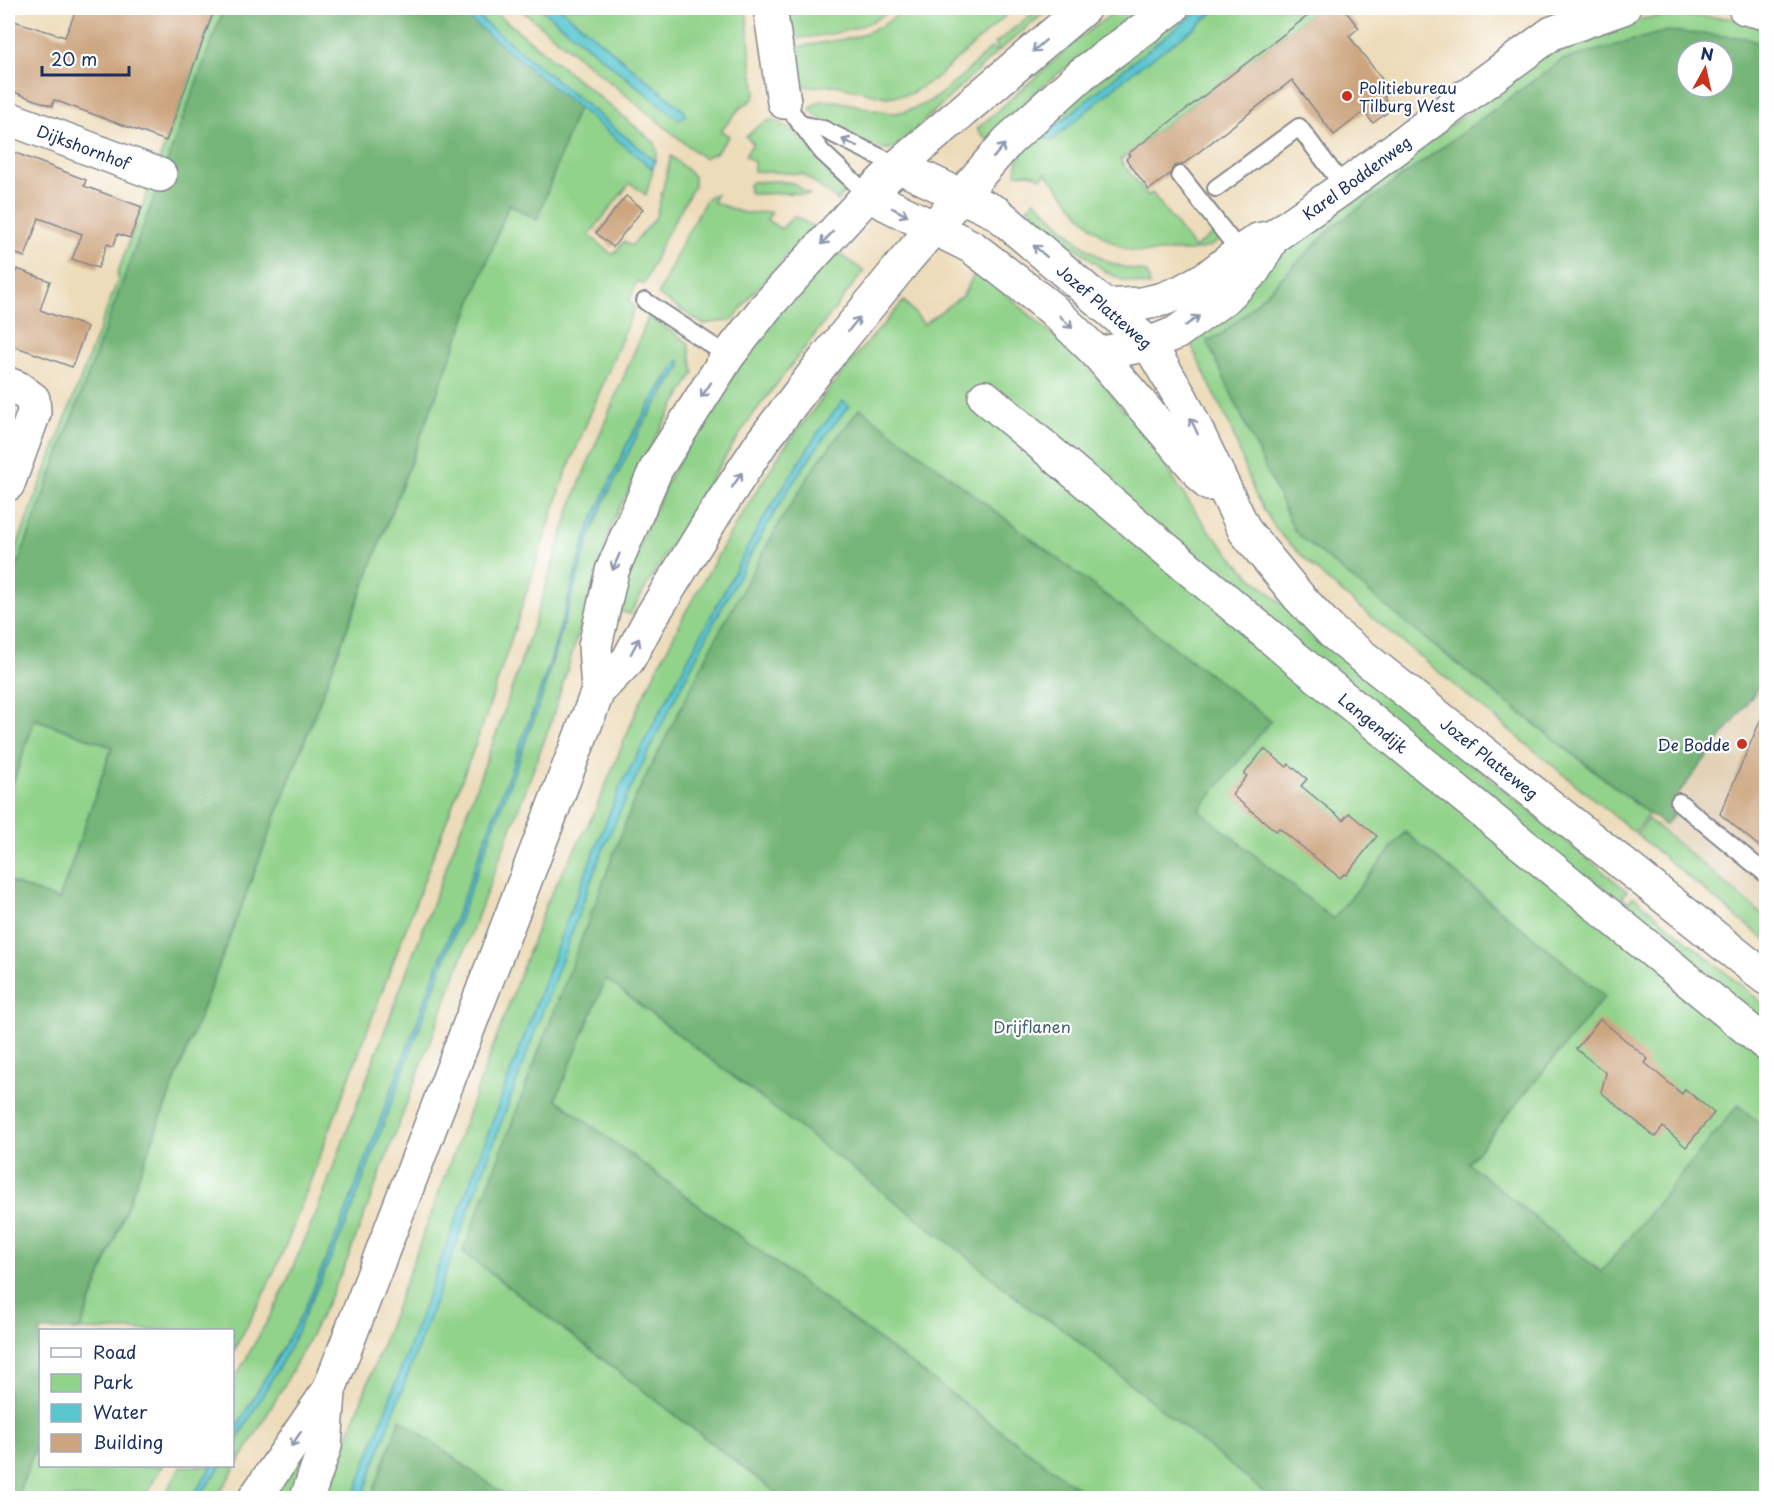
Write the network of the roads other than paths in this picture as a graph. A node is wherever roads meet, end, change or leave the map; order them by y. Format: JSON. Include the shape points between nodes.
{"nodes":[{"id":1,"x":770,"y":8,"type":"edge"},
{"id":2,"x":1083,"y":8,"type":"edge"},
{"id":3,"x":1172,"y":8,"type":"edge"},
{"id":4,"x":1623,"y":8,"type":"edge"},
{"id":5,"x":1745,"y":8,"type":"edge"},
{"id":6,"x":1767,"y":13,"type":"edge"},
{"id":7,"x":793,"y":113,"type":"junction"},
{"id":8,"x":8,"y":118,"type":"edge"},
{"id":9,"x":898,"y":166,"type":"junction"},
{"id":10,"x":160,"y":175,"type":"dead end"},
{"id":11,"x":1180,"y":175,"type":"dead end"},
{"id":12,"x":1216,"y":188,"type":"dead end"},
{"id":13,"x":1344,"y":188,"type":"junction"},
{"id":14,"x":868,"y":195,"type":"junction"},
{"id":15,"x":961,"y":196,"type":"junction"},
{"id":16,"x":933,"y":228,"type":"junction"},
{"id":17,"x":1247,"y":261,"type":"junction"},
{"id":18,"x":645,"y":301,"type":"dead end"},
{"id":19,"x":1104,"y":306,"type":"junction"},
{"id":20,"x":1149,"y":344,"type":"junction"},
{"id":21,"x":1098,"y":354,"type":"junction"},
{"id":22,"x":728,"y":356,"type":"junction"},
{"id":23,"x":8,"y":384,"type":"edge"},
{"id":24,"x":985,"y":397,"type":"dead end"},
{"id":25,"x":8,"y":484,"type":"edge"},
{"id":26,"x":1237,"y":518,"type":"junction"},
{"id":27,"x":598,"y":691,"type":"junction"},
{"id":28,"x":1679,"y":802,"type":"dead end"},
{"id":29,"x":1767,"y":873,"type":"edge"},
{"id":30,"x":1767,"y":978,"type":"edge"},
{"id":31,"x":1767,"y":1044,"type":"edge"},
{"id":32,"x":329,"y":1390,"type":"junction"},
{"id":33,"x":255,"y":1498,"type":"edge"},
{"id":34,"x":306,"y":1498,"type":"edge"}],
"edges":[{"from":1,"to":7,"type":"street"},
{"from":2,"to":9,"type":"street","one_way":true},
{"from":15,"to":3,"type":"street","one_way":true,"via":[[1016,133],[1082,74]]},
{"from":4,"to":13,"type":"street","name":"Karel Boddenweg","via":[[1552,33]]},
{"from":5,"to":6,"type":"street"},
{"from":9,"to":7,"type":"lane","one_way":true},
{"from":7,"to":14,"type":"lane","via":[[822,153]]},
{"from":8,"to":10,"type":"street","name":"Dijkshornhof"},
{"from":9,"to":14,"type":"street"},
{"from":9,"to":15,"type":"street","name":"Jozef Platteweg"},
{"from":11,"to":17,"type":"lane"},
{"from":12,"to":13,"type":"lane","via":[[1299,127]]},
{"from":13,"to":17,"type":"street","name":"Karel Boddenweg","via":[[1273,237]]},
{"from":14,"to":16,"type":"street","name":"Jozef Platteweg","one_way":true},
{"from":14,"to":22,"type":"street","one_way":true,"via":[[766,307]]},
{"from":15,"to":16,"type":"street"},
{"from":19,"to":15,"type":"street","name":"Jozef Platteweg","one_way":true,"via":[[996,213]]},
{"from":16,"to":21,"type":"street","name":"Jozef Platteweg","one_way":true,"via":[[972,247],[1052,309]]},
{"from":27,"to":16,"type":"street","one_way":true,"via":[[628,660],[762,442]]},
{"from":17,"to":19,"type":"street","name":"Karel Boddenweg","via":[[1181,292],[1141,304]]},
{"from":20,"to":17,"type":"street","name":"Karel Boddenweg","one_way":true,"via":[[1176,333],[1226,297]]},
{"from":18,"to":22,"type":"lane"},
{"from":19,"to":20,"type":"street","name":"Jozef Platteweg"},
{"from":20,"to":21,"type":"street","name":"Karel Boddenweg"},
{"from":26,"to":20,"type":"street","name":"Jozef Platteweg","one_way":true,"via":[[1182,400]]},
{"from":21,"to":26,"type":"street","name":"Jozef Platteweg"},
{"from":22,"to":27,"type":"street","one_way":true,"via":[[656,469],[612,571],[595,646]]},
{"from":23,"to":25,"type":"street","via":[[33,399],[34,413]]},
{"from":24,"to":31,"type":"street","name":"Langendijk","via":[[1306,667]]},
{"from":26,"to":30,"type":"street","name":"Jozef Platteweg","via":[[1332,632]]},
{"from":27,"to":32,"type":"street"},
{"from":28,"to":29,"type":"lane"},
{"from":32,"to":33,"type":"street","one_way":true},
{"from":32,"to":34,"type":"street","via":[[325,1446]]}]}
